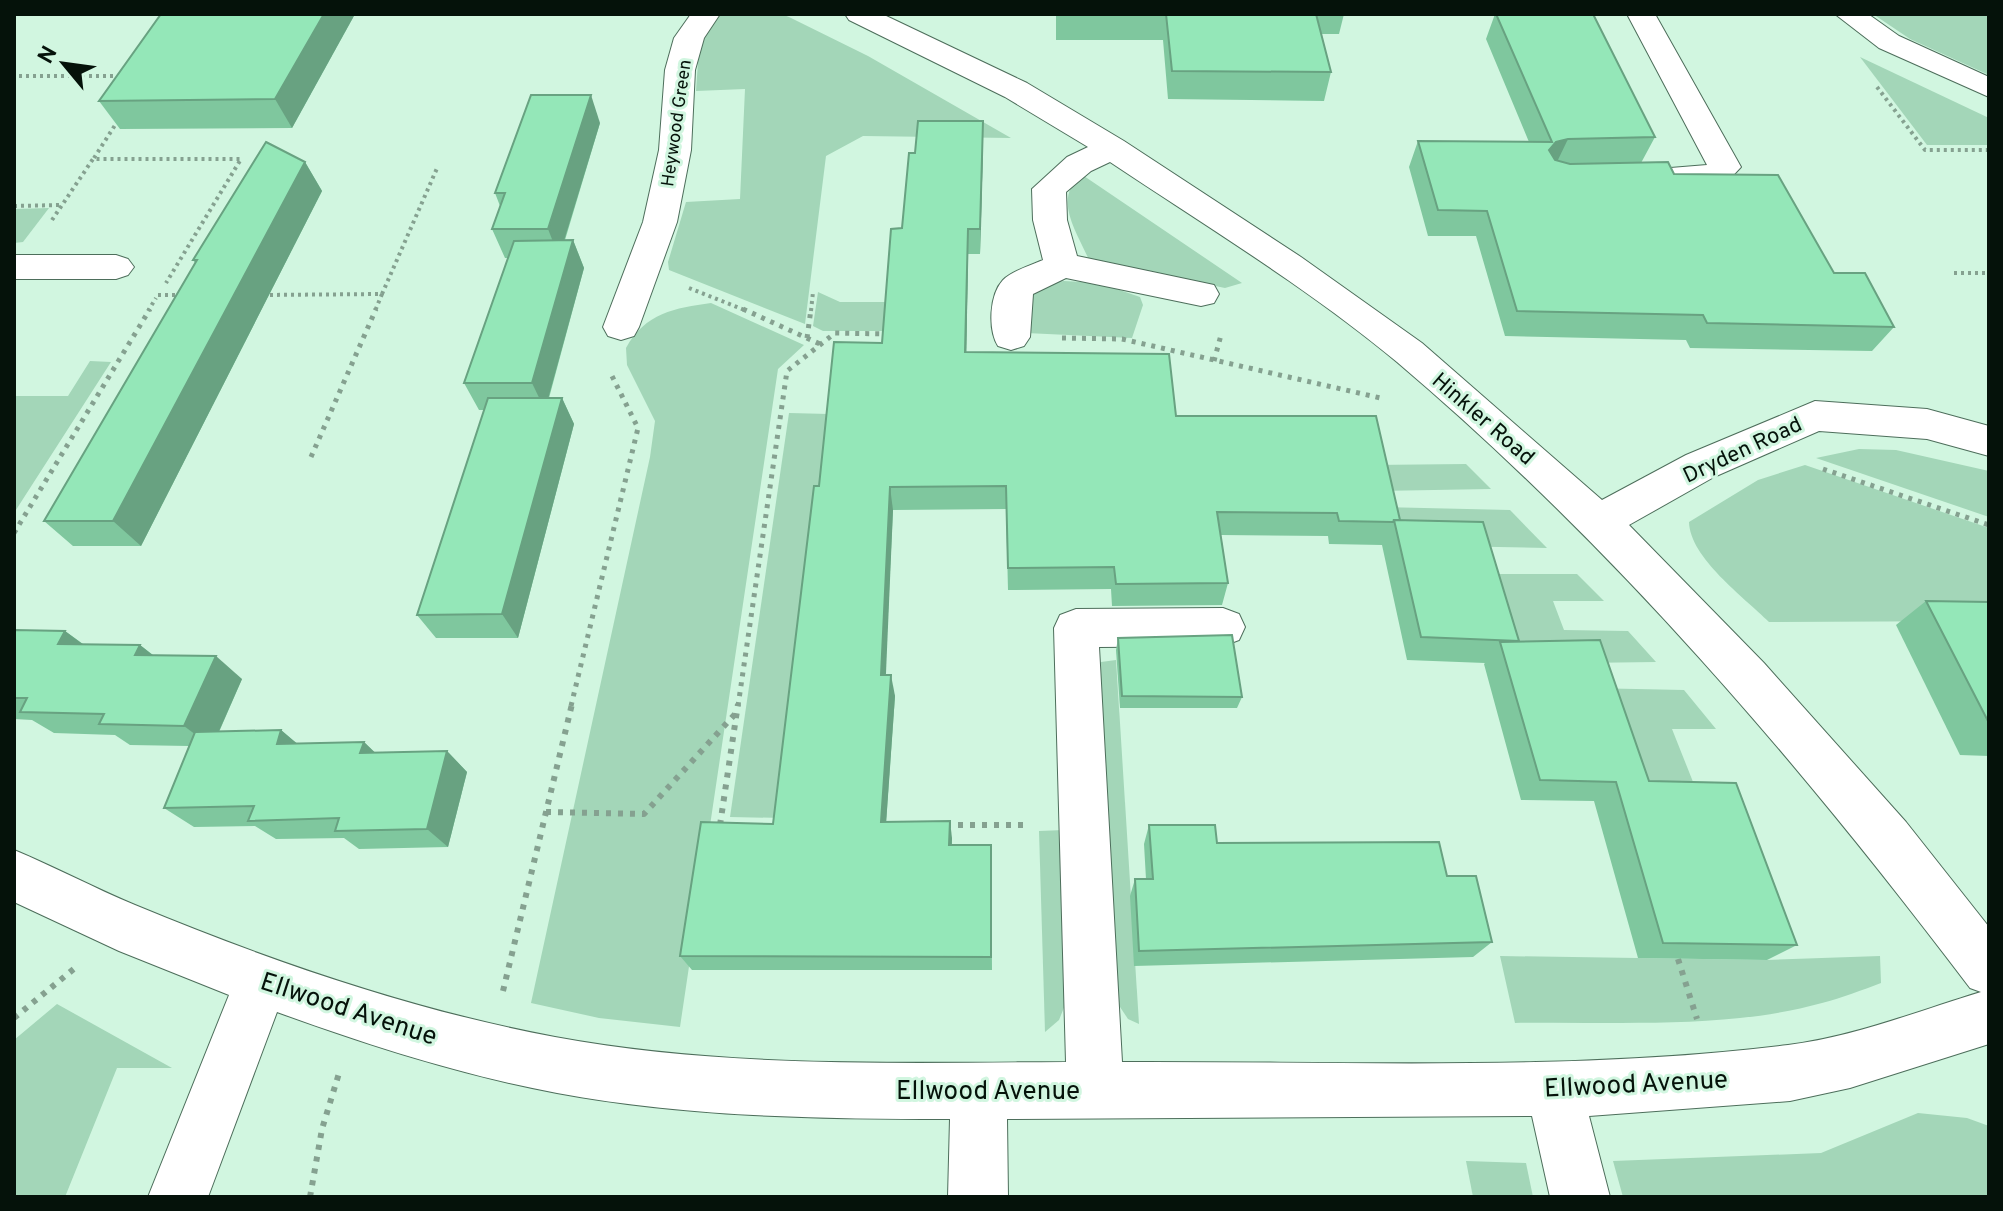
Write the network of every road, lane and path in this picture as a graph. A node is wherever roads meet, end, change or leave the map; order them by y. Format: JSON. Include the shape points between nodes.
{"nodes":[{"id":1,"x":706,"y":14,"type":"edge"},
{"id":2,"x":859,"y":14,"type":"edge"},
{"id":3,"x":1641,"y":14,"type":"edge"},
{"id":4,"x":1849,"y":14,"type":"edge"},
{"id":5,"x":133,"y":75,"type":"edge"},
{"id":6,"x":19,"y":76,"type":"dead end"},
{"id":7,"x":1869,"y":77,"type":"dead end"},
{"id":8,"x":1989,"y":88,"type":"edge"},
{"id":9,"x":124,"y":111,"type":"edge"},
{"id":10,"x":1113,"y":148,"type":"junction"},
{"id":11,"x":1989,"y":150,"type":"edge"},
{"id":12,"x":93,"y":159,"type":"dead end"},
{"id":13,"x":438,"y":166,"type":"dead end"},
{"id":14,"x":1620,"y":177,"type":"edge"},
{"id":15,"x":62,"y":205,"type":"dead end"},
{"id":16,"x":14,"y":206,"type":"edge"},
{"id":17,"x":1062,"y":265,"type":"junction"},
{"id":18,"x":14,"y":267,"type":"edge"},
{"id":19,"x":116,"y":267,"type":"dead end"},
{"id":20,"x":1954,"y":273,"type":"dead end"},
{"id":21,"x":1989,"y":273,"type":"edge"},
{"id":22,"x":641,"y":274,"type":"junction"},
{"id":23,"x":813,"y":292,"type":"dead end"},
{"id":24,"x":382,"y":294,"type":"junction"},
{"id":25,"x":1201,"y":294,"type":"dead end"},
{"id":26,"x":158,"y":295,"type":"dead end"},
{"id":27,"x":188,"y":295,"type":"edge"},
{"id":28,"x":248,"y":295,"type":"edge"},
{"id":29,"x":1001,"y":326,"type":"junction"},
{"id":30,"x":621,"y":327,"type":"joint"},
{"id":31,"x":807,"y":338,"type":"junction"},
{"id":32,"x":820,"y":344,"type":"junction"},
{"id":33,"x":1389,"y":398,"type":"dead end"},
{"id":34,"x":1989,"y":441,"type":"edge"},
{"id":35,"x":1752,"y":445,"type":"junction"},
{"id":36,"x":311,"y":457,"type":"dead end"},
{"id":37,"x":1599,"y":522,"type":"junction"},
{"id":38,"x":1989,"y":525,"type":"edge"},
{"id":39,"x":1223,"y":627,"type":"dead end"},
{"id":40,"x":737,"y":712,"type":"junction"},
{"id":41,"x":546,"y":812,"type":"junction"},
{"id":42,"x":736,"y":825,"type":"edge"},
{"id":43,"x":943,"y":825,"type":"edge"},
{"id":44,"x":1085,"y":825,"type":"junction"},
{"id":45,"x":14,"y":875,"type":"edge"},
{"id":46,"x":124,"y":928,"type":"junction"},
{"id":47,"x":1989,"y":969,"type":"edge"},
{"id":48,"x":262,"y":980,"type":"junction"},
{"id":49,"x":364,"y":1015,"type":"junction"},
{"id":50,"x":1989,"y":1017,"type":"edge"},
{"id":51,"x":14,"y":1018,"type":"edge"},
{"id":52,"x":488,"y":1050,"type":"junction"},
{"id":53,"x":1553,"y":1088,"type":"junction"},
{"id":54,"x":1095,"y":1089,"type":"junction"},
{"id":55,"x":979,"y":1090,"type":"junction"},
{"id":56,"x":178,"y":1197,"type":"edge"},
{"id":57,"x":310,"y":1197,"type":"edge"},
{"id":58,"x":978,"y":1197,"type":"edge"},
{"id":59,"x":1580,"y":1197,"type":"edge"}],
"edges":[{"from":1,"to":22,"type":"street","name":"Heywood Green","via":[[689,38],[680,70],[675,150],[660,222]]},
{"from":2,"to":10,"type":"street","name":"Hinkler Road","via":[[1016,90]]},
{"from":3,"to":14,"type":"street","via":[[1725,167],[1714,176]]},
{"from":4,"to":8,"type":"street","via":[[1889,42]]},
{"from":5,"to":6,"type":"path"},
{"from":7,"to":11,"type":"path","via":[[1925,150]]},
{"from":9,"to":12,"type":"path"},
{"from":10,"to":17,"type":"street","via":[[1079,164],[1049,189],[1050,220]]},
{"from":10,"to":37,"type":"street","name":"Hinkler Road","via":[[1409,352]]},
{"from":13,"to":24,"type":"path"},
{"from":15,"to":16,"type":"path"},
{"from":17,"to":25,"type":"street"},
{"from":17,"to":29,"type":"street","via":[[1017,287]]},
{"from":18,"to":19,"type":"street"},
{"from":20,"to":21,"type":"path"},
{"from":22,"to":30,"type":"street","name":"Heywood Green"},
{"from":22,"to":31,"type":"path","via":[[711,294]]},
{"from":23,"to":31,"type":"path"},
{"from":24,"to":28,"type":"path"},
{"from":24,"to":36,"type":"path"},
{"from":26,"to":27,"type":"path"},
{"from":29,"to":32,"type":"path","via":[[835,333]]},
{"from":29,"to":33,"type":"path","via":[[1122,339]]},
{"from":30,"to":41,"type":"path","via":[[605,362],[638,428]]},
{"from":31,"to":32,"type":"path"},
{"from":32,"to":40,"type":"path","via":[[787,371]]},
{"from":34,"to":35,"type":"street","name":"Dryden Road","via":[[1927,424],[1815,416]]},
{"from":35,"to":37,"type":"street","name":"Dryden Road","via":[[1700,466]]},
{"from":35,"to":38,"type":"path"},
{"from":37,"to":47,"type":"street","name":"Hinkler Road","via":[[1775,707],[1888,839]]},
{"from":39,"to":44,"type":"street","via":[[1076,628]]},
{"from":40,"to":41,"type":"path","via":[[644,814]]},
{"from":40,"to":42,"type":"path","via":[[720,825]]},
{"from":41,"to":52,"type":"path"},
{"from":43,"to":44,"type":"path"},
{"from":44,"to":54,"type":"street"},
{"from":45,"to":46,"type":"street","name":"Ellwood Avenue"},
{"from":46,"to":48,"type":"street","name":"Ellwood Avenue"},
{"from":46,"to":51,"type":"path"},
{"from":48,"to":49,"type":"street","name":"Ellwood Avenue"},
{"from":48,"to":56,"type":"street"},
{"from":49,"to":52,"type":"street","name":"Ellwood Avenue"},
{"from":49,"to":57,"type":"path","via":[[337,1076]]},
{"from":50,"to":53,"type":"street","name":"Ellwood Avenue","via":[[1790,1073]]},
{"from":52,"to":55,"type":"street","name":"Ellwood Avenue","via":[[667,1082]]},
{"from":53,"to":54,"type":"street","name":"Ellwood Avenue"},
{"from":53,"to":59,"type":"street"},
{"from":54,"to":55,"type":"street","name":"Ellwood Avenue"},
{"from":55,"to":58,"type":"street"}]}
